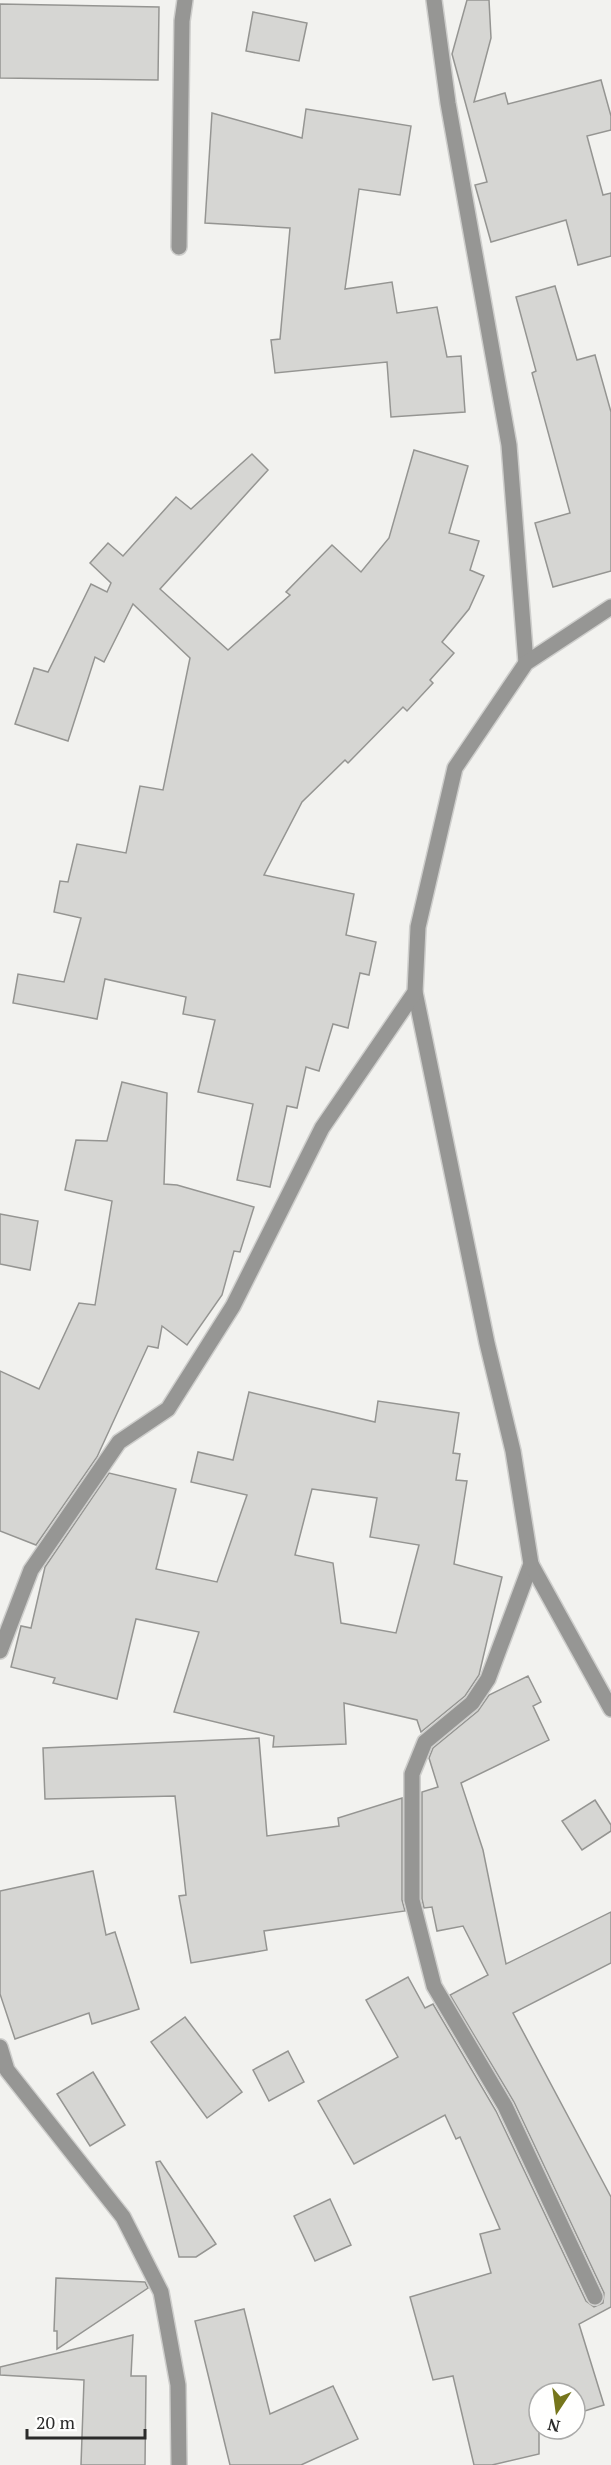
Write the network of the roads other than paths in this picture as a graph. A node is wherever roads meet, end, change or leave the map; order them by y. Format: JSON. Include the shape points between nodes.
{"nodes":[{"id":1,"x":185,"y":0,"type":"edge"},
{"id":2,"x":434,"y":0,"type":"edge"},
{"id":3,"x":179,"y":247,"type":"dead end"},
{"id":4,"x":611,"y":607,"type":"edge"},
{"id":5,"x":526,"y":663,"type":"junction"},
{"id":6,"x":415,"y":992,"type":"junction"},
{"id":7,"x":531,"y":1564,"type":"junction"},
{"id":8,"x":0,"y":1651,"type":"edge"},
{"id":9,"x":611,"y":1709,"type":"edge"},
{"id":10,"x":0,"y":2047,"type":"edge"},
{"id":11,"x":595,"y":2297,"type":"dead end"},
{"id":12,"x":179,"y":2465,"type":"edge"}],
"edges":[{"from":1,"to":3,"type":"street"},
{"from":2,"to":5,"type":"street","via":[[448,102],[509,445]]},
{"from":4,"to":5,"type":"street"},
{"from":5,"to":6,"type":"street","via":[[455,768],[418,927]]},
{"from":6,"to":7,"type":"street","via":[[513,1451]]},
{"from":6,"to":8,"type":"street","via":[[322,1128],[233,1306],[168,1409],[119,1442],[31,1570]]},
{"from":7,"to":9,"type":"street"},
{"from":7,"to":11,"type":"street","via":[[488,1679],[472,1703],[425,1742],[412,1774],[412,1900],[434,1986],[505,2106]]},
{"from":10,"to":12,"type":"street","via":[[7,2070],[123,2217],[161,2292],[177,2385]]}]}
